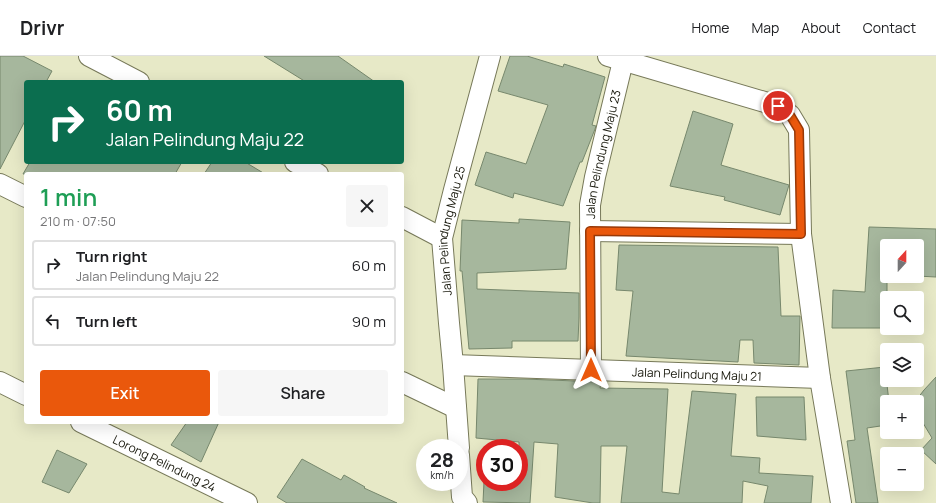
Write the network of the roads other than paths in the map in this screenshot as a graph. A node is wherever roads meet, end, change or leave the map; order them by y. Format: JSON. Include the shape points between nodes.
{"nodes":[{"id":1,"x":89,"y":56,"type":"edge"},
{"id":2,"x":490,"y":56,"type":"edge"},
{"id":3,"x":615,"y":58,"type":"edge"},
{"id":4,"x":136,"y":80,"type":"edge"},
{"id":5,"x":299,"y":164,"type":"edge"},
{"id":6,"x":314,"y":172,"type":"edge"},
{"id":7,"x":0,"y":184,"type":"edge"},
{"id":8,"x":24,"y":196,"type":"edge"},
{"id":9,"x":404,"y":218,"type":"edge"},
{"id":10,"x":590,"y":231,"type":"junction"},
{"id":11,"x":801,"y":234,"type":"junction"},
{"id":12,"x":442,"y":238,"type":"junction"},
{"id":13,"x":453,"y":365,"type":"junction"},
{"id":14,"x":591,"y":370,"type":"junction"},
{"id":15,"x":820,"y":378,"type":"junction"},
{"id":16,"x":0,"y":382,"type":"edge"},
{"id":17,"x":404,"y":383,"type":"edge"},
{"id":18,"x":24,"y":394,"type":"edge"},
{"id":19,"x":456,"y":408,"type":"junction"},
{"id":20,"x":85,"y":424,"type":"edge"},
{"id":21,"x":458,"y":439,"type":"edge"},
{"id":22,"x":462,"y":491,"type":"edge"},
{"id":23,"x":247,"y":503,"type":"edge"},
{"id":24,"x":467,"y":503,"type":"edge"},
{"id":25,"x":841,"y":503,"type":"edge"}],
"edges":[{"from":1,"to":4,"type":"street"},
{"from":2,"to":12,"type":"street","name":"Jalan Pelindung Maju 25"},
{"from":3,"to":10,"type":"street","name":"Jalan Pelindung Maju 23","via":[[590,204]]},
{"from":3,"to":11,"type":"street","via":[[778,106],[790,115],[799,130]]},
{"from":5,"to":6,"type":"street"},
{"from":7,"to":8,"type":"street"},
{"from":9,"to":12,"type":"street"},
{"from":10,"to":11,"type":"street"},
{"from":10,"to":14,"type":"street","name":"Jalan Pelindung Maju 23"},
{"from":11,"to":15,"type":"street"},
{"from":12,"to":13,"type":"street","name":"Jalan Pelindung Maju 25"},
{"from":13,"to":14,"type":"street","name":"Jalan Pelindung Maju 21"},
{"from":13,"to":19,"type":"street","name":"Jalan Pelindung Maju 25"},
{"from":14,"to":15,"type":"street","name":"Jalan Pelindung Maju 21"},
{"from":15,"to":25,"type":"street"},
{"from":16,"to":18,"type":"street"},
{"from":17,"to":19,"type":"street"},
{"from":19,"to":21,"type":"street","name":"Jalan Pelindung Maju 25"},
{"from":20,"to":23,"type":"street","name":"Lorong Pelindung 24"},
{"from":22,"to":24,"type":"street","via":[[462,497]]}]}
